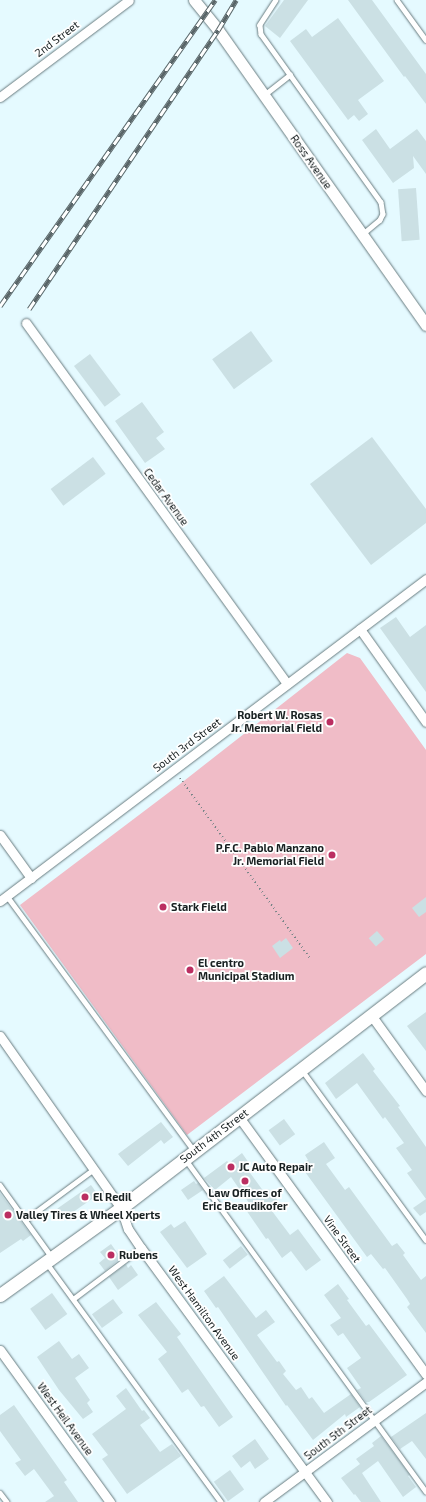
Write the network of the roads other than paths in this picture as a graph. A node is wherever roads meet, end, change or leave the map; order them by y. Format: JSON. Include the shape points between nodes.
{"nodes":[{"id":1,"x":129,"y":0,"type":"edge"},
{"id":2,"x":194,"y":0,"type":"edge"},
{"id":3,"x":276,"y":0,"type":"edge"},
{"id":4,"x":397,"y":0,"type":"edge"},
{"id":5,"x":426,"y":40,"type":"edge"},
{"id":6,"x":290,"y":75,"type":"junction"},
{"id":7,"x":264,"y":94,"type":"junction"},
{"id":8,"x":0,"y":97,"type":"edge"},
{"id":9,"x":362,"y":235,"type":"junction"},
{"id":10,"x":424,"y":317,"type":"edge"},
{"id":11,"x":26,"y":323,"type":"dead end"},
{"id":12,"x":426,"y":579,"type":"edge"},
{"id":13,"x":360,"y":629,"type":"junction"},
{"id":14,"x":287,"y":684,"type":"junction"},
{"id":15,"x":426,"y":722,"type":"edge"},
{"id":16,"x":0,"y":835,"type":"edge"},
{"id":17,"x":31,"y":878,"type":"junction"},
{"id":18,"x":3,"y":898,"type":"edge"},
{"id":19,"x":426,"y":973,"type":"edge"},
{"id":20,"x":371,"y":1015,"type":"junction"},
{"id":21,"x":0,"y":1036,"type":"edge"},
{"id":22,"x":301,"y":1069,"type":"junction"},
{"id":23,"x":426,"y":1091,"type":"edge"},
{"id":24,"x":239,"y":1117,"type":"junction"},
{"id":25,"x":189,"y":1154,"type":"junction"},
{"id":26,"x":94,"y":1169,"type":"junction"},
{"id":27,"x":0,"y":1185,"type":"edge"},
{"id":28,"x":121,"y":1208,"type":"junction"},
{"id":29,"x":25,"y":1220,"type":"junction"},
{"id":30,"x":426,"y":1240,"type":"edge"},
{"id":31,"x":141,"y":1248,"type":"junction"},
{"id":32,"x":49,"y":1260,"type":"junction"},
{"id":33,"x":0,"y":1295,"type":"edge"},
{"id":34,"x":73,"y":1299,"type":"junction"},
{"id":35,"x":0,"y":1350,"type":"edge"},
{"id":36,"x":426,"y":1374,"type":"edge"},
{"id":37,"x":426,"y":1382,"type":"edge"},
{"id":38,"x":375,"y":1420,"type":"junction"},
{"id":39,"x":306,"y":1473,"type":"junction"},
{"id":40,"x":426,"y":1491,"type":"edge"},
{"id":41,"x":0,"y":1493,"type":"edge"},
{"id":42,"x":6,"y":1502,"type":"edge"},
{"id":43,"x":110,"y":1502,"type":"edge"},
{"id":44,"x":221,"y":1502,"type":"edge"},
{"id":45,"x":264,"y":1502,"type":"edge"},
{"id":46,"x":327,"y":1502,"type":"edge"}],
"edges":[{"from":1,"to":8,"type":"street","name":"2nd Street"},
{"from":2,"to":7,"type":"street","name":"Ross Avenue"},
{"from":3,"to":6,"type":"lane","via":[[261,22],[260,29]]},
{"from":4,"to":5,"type":"lane"},
{"from":6,"to":7,"type":"lane"},
{"from":6,"to":9,"type":"lane","via":[[381,202],[383,214],[380,220]]},
{"from":7,"to":9,"type":"street","name":"Ross Avenue"},
{"from":9,"to":10,"type":"street","name":"Ross Avenue"},
{"from":11,"to":14,"type":"street","name":"Cedar Avenue"},
{"from":12,"to":13,"type":"street","name":"South 3rd Street"},
{"from":13,"to":14,"type":"street","name":"South 3rd Street"},
{"from":13,"to":15,"type":"street"},
{"from":14,"to":17,"type":"street","name":"South 3rd Street"},
{"from":16,"to":17,"type":"street"},
{"from":17,"to":18,"type":"street","name":"South 3rd Street"},
{"from":18,"to":25,"type":"lane"},
{"from":19,"to":20,"type":"main road","name":"South 4th Street"},
{"from":20,"to":22,"type":"main road","name":"South 4th Street"},
{"from":20,"to":23,"type":"street"},
{"from":21,"to":26,"type":"street","name":"West Hamilton Avenue"},
{"from":22,"to":24,"type":"main road","name":"South 4th Street"},
{"from":22,"to":30,"type":"lane"},
{"from":24,"to":25,"type":"main road","name":"South 4th Street"},
{"from":24,"to":36,"type":"street","name":"Vine Street"},
{"from":25,"to":28,"type":"main road","name":"South 4th Street"},
{"from":25,"to":38,"type":"lane"},
{"from":26,"to":28,"type":"street","name":"West Hamilton Avenue"},
{"from":26,"to":29,"type":"lane"},
{"from":27,"to":29,"type":"lane"},
{"from":28,"to":31,"type":"street","name":"West Hamilton Avenue","via":[[128,1229]]},
{"from":28,"to":32,"type":"main road","name":"South 4th Street"},
{"from":29,"to":32,"type":"lane"},
{"from":31,"to":34,"type":"lane"},
{"from":31,"to":39,"type":"street","name":"West Hamilton Avenue"},
{"from":32,"to":33,"type":"main road","name":"South 4th Street"},
{"from":32,"to":34,"type":"lane"},
{"from":34,"to":44,"type":"lane"},
{"from":35,"to":43,"type":"street","name":"West Heil Avenue"},
{"from":37,"to":38,"type":"street","name":"South 5th Street"},
{"from":38,"to":39,"type":"street","name":"South 5th Street"},
{"from":38,"to":40,"type":"lane"},
{"from":39,"to":45,"type":"street","name":"South 5th Street"},
{"from":39,"to":46,"type":"street","name":"West Hamilton Avenue"},
{"from":41,"to":42,"type":"lane"}]}
